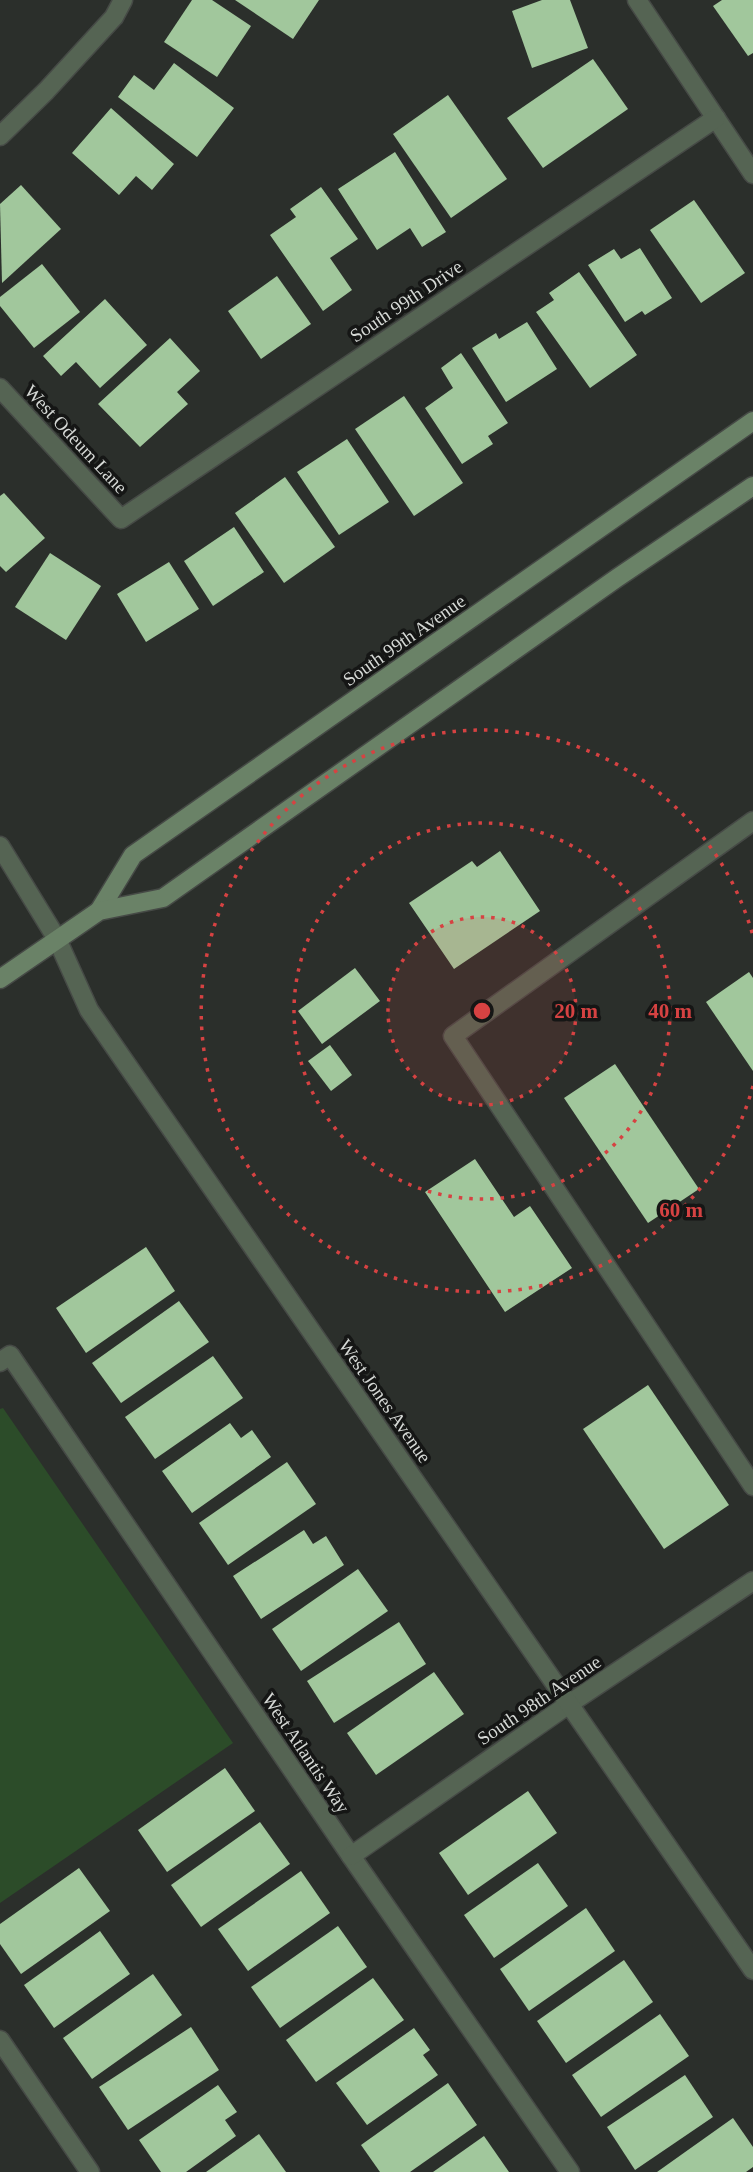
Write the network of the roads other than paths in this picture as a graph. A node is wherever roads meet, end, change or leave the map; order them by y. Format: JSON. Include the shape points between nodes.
{"nodes":[{"id":1,"x":123,"y":0,"type":"edge"},
{"id":2,"x":637,"y":0,"type":"edge"},
{"id":3,"x":716,"y":118,"type":"junction"},
{"id":4,"x":0,"y":136,"type":"edge"},
{"id":5,"x":753,"y":174,"type":"edge"},
{"id":6,"x":0,"y":388,"type":"edge"},
{"id":7,"x":753,"y":421,"type":"edge"},
{"id":8,"x":753,"y":486,"type":"edge"},
{"id":9,"x":121,"y":519,"type":"joint"},
{"id":10,"x":753,"y":821,"type":"edge"},
{"id":11,"x":0,"y":846,"type":"edge"},
{"id":12,"x":99,"y":911,"type":"junction"},
{"id":13,"x":57,"y":939,"type":"junction"},
{"id":14,"x":0,"y":979,"type":"edge"},
{"id":15,"x":5,"y":1359,"type":"edge"},
{"id":16,"x":753,"y":1486,"type":"edge"},
{"id":17,"x":753,"y":1581,"type":"edge"},
{"id":18,"x":569,"y":1704,"type":"junction"},
{"id":19,"x":351,"y":1856,"type":"junction"},
{"id":20,"x":753,"y":1970,"type":"edge"},
{"id":21,"x":0,"y":2040,"type":"edge"},
{"id":22,"x":90,"y":2172,"type":"edge"},
{"id":23,"x":570,"y":2172,"type":"edge"}],
"edges":[{"from":1,"to":4,"type":"street","via":[[106,26]]},
{"from":2,"to":3,"type":"street"},
{"from":3,"to":5,"type":"street"},
{"from":3,"to":9,"type":"street","name":"South 99th Drive"},
{"from":6,"to":9,"type":"street","name":"West Odeum Lane"},
{"from":7,"to":12,"type":"main road","name":"South 99th Avenue","via":[[133,855]]},
{"from":8,"to":12,"type":"main road","name":"South 99th Avenue","via":[[163,898]]},
{"from":10,"to":16,"type":"street","via":[[453,1036]]},
{"from":11,"to":13,"type":"street","name":"West Jones Avenue"},
{"from":12,"to":13,"type":"main road","name":"South 99th Avenue"},
{"from":13,"to":14,"type":"main road","name":"South 99th Avenue"},
{"from":13,"to":18,"type":"street","name":"West Jones Avenue","via":[[89,1010]]},
{"from":15,"to":19,"type":"street","name":"West Atlantis Way"},
{"from":17,"to":18,"type":"street","name":"South 98th Avenue"},
{"from":18,"to":19,"type":"street","name":"South 98th Avenue"},
{"from":18,"to":20,"type":"street","name":"West Jones Avenue"},
{"from":19,"to":23,"type":"street","name":"West Atlantis Way"},
{"from":21,"to":22,"type":"street"}]}
